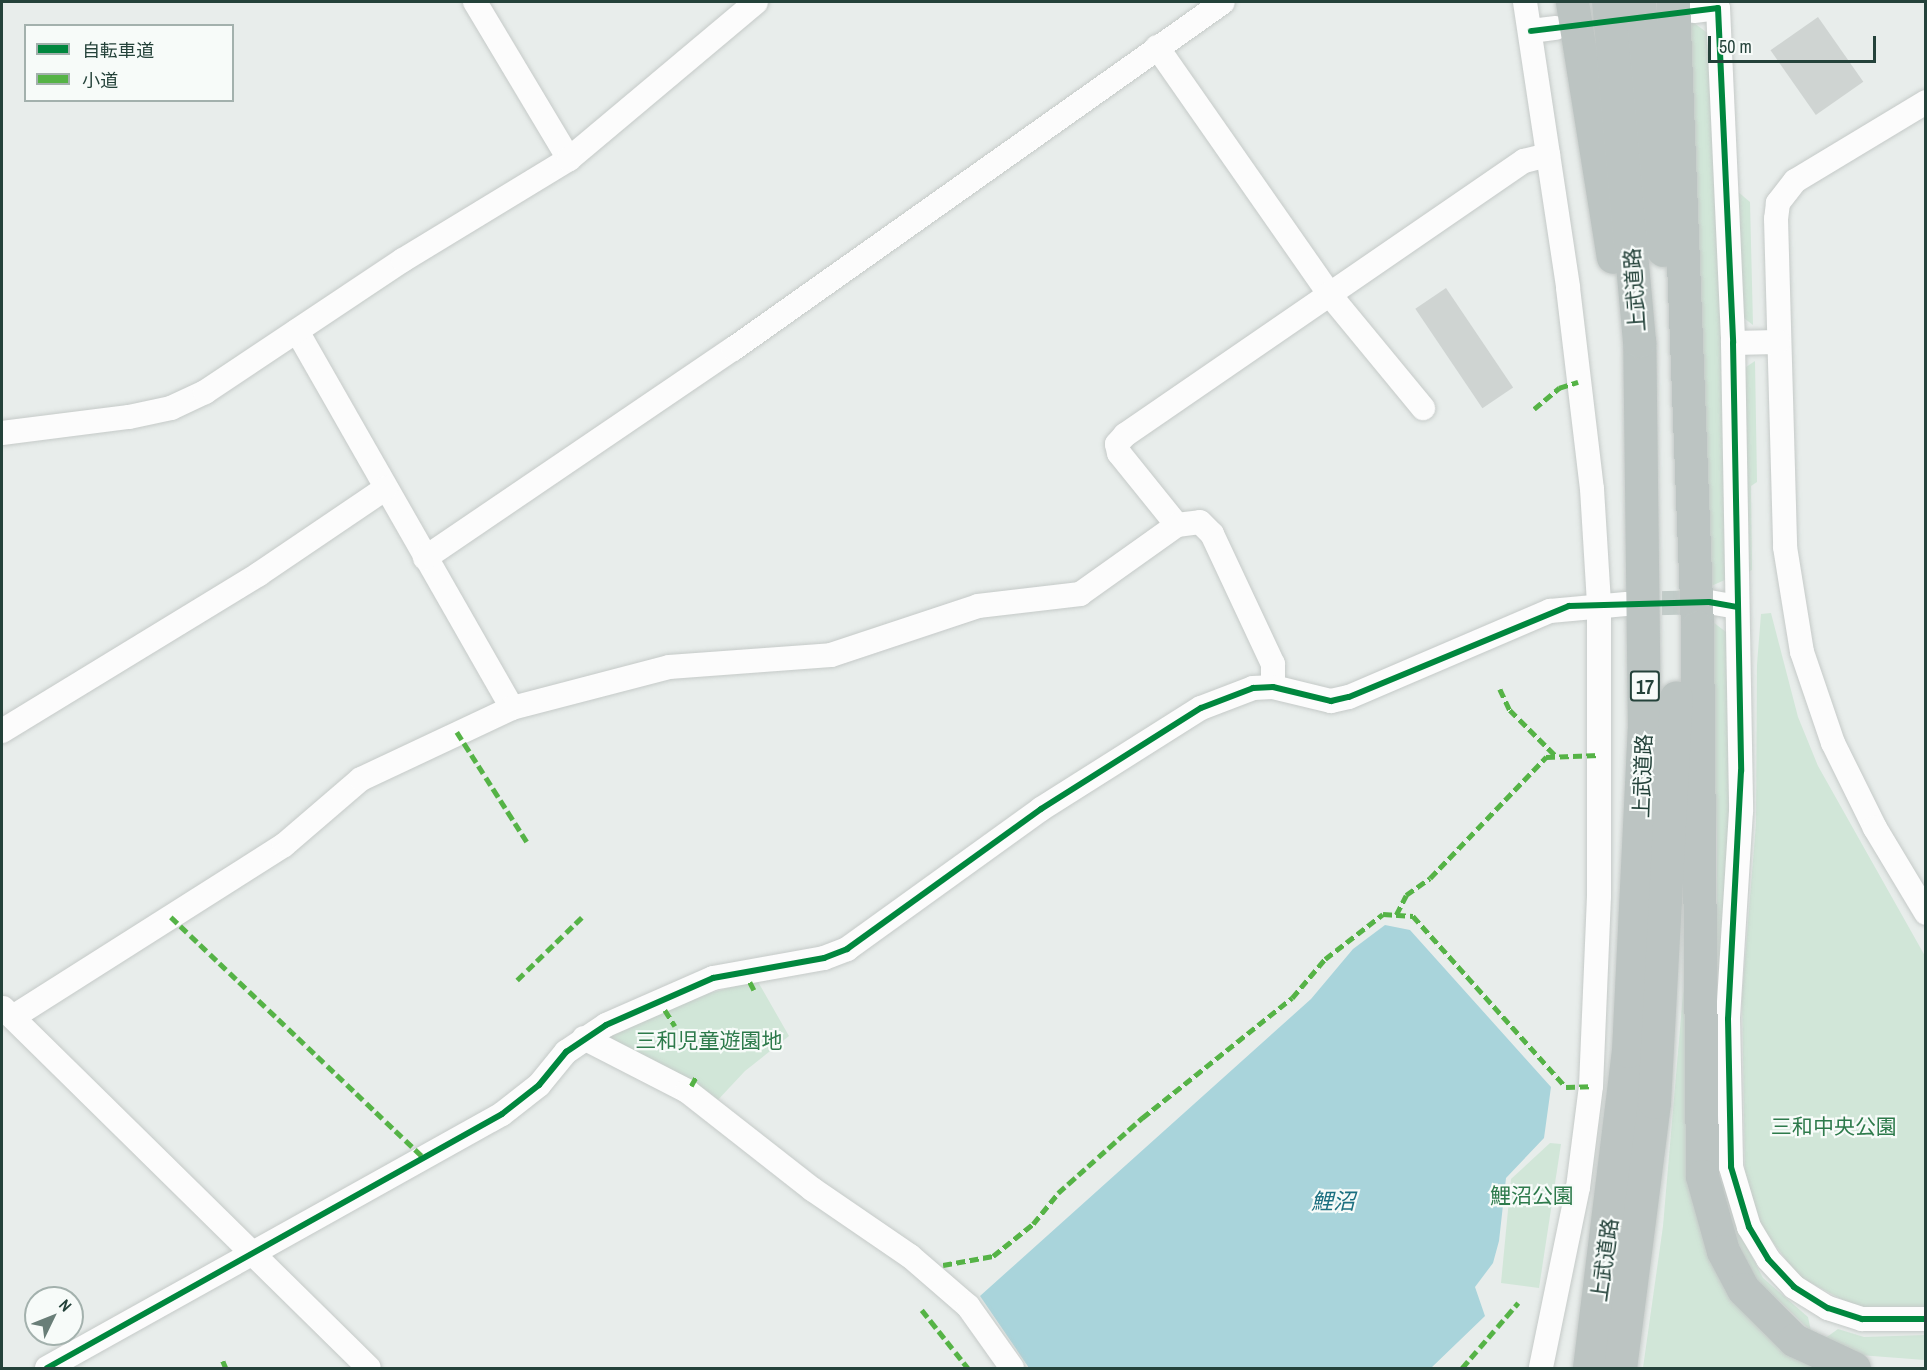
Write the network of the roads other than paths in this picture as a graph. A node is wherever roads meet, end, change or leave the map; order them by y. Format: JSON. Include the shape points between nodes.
{"nodes":[{"id":1,"x":474,"y":2,"type":"edge"},
{"id":2,"x":756,"y":2,"type":"edge"},
{"id":3,"x":1223,"y":2,"type":"edge"},
{"id":4,"x":1525,"y":2,"type":"edge"},
{"id":5,"x":1608,"y":2,"type":"edge"},
{"id":6,"x":1639,"y":2,"type":"edge"},
{"id":7,"x":1683,"y":6,"type":"edge"},
{"id":8,"x":1564,"y":14,"type":"edge"},
{"id":9,"x":1531,"y":31,"type":"junction"},
{"id":10,"x":1157,"y":47,"type":"junction"},
{"id":11,"x":1926,"y":102,"type":"edge"},
{"id":12,"x":1548,"y":155,"type":"junction"},
{"id":13,"x":569,"y":159,"type":"junction"},
{"id":14,"x":1667,"y":292,"type":"junction"},
{"id":15,"x":1329,"y":294,"type":"junction"},
{"id":16,"x":297,"y":331,"type":"junction"},
{"id":17,"x":1778,"y":342,"type":"junction"},
{"id":18,"x":1733,"y":344,"type":"junction"},
{"id":19,"x":1690,"y":391,"type":"junction"},
{"id":20,"x":1423,"y":408,"type":"dead end"},
{"id":21,"x":2,"y":434,"type":"edge"},
{"id":22,"x":1643,"y":448,"type":"junction"},
{"id":23,"x":386,"y":488,"type":"junction"},
{"id":24,"x":1676,"y":497,"type":"junction"},
{"id":25,"x":1177,"y":525,"type":"junction"},
{"id":26,"x":425,"y":558,"type":"junction"},
{"id":27,"x":1709,"y":602,"type":"tunnel mouth"},
{"id":28,"x":1599,"y":603,"type":"junction"},
{"id":29,"x":1626,"y":604,"type":"tunnel mouth"},
{"id":30,"x":1737,"y":608,"type":"junction"},
{"id":31,"x":1274,"y":687,"type":"junction"},
{"id":32,"x":512,"y":708,"type":"junction"},
{"id":33,"x":2,"y":731,"type":"edge"},
{"id":34,"x":1926,"y":913,"type":"edge"},
{"id":35,"x":7,"y":1012,"type":"edge"},
{"id":36,"x":584,"y":1038,"type":"junction"},
{"id":37,"x":251,"y":1253,"type":"junction"},
{"id":38,"x":1926,"y":1319,"type":"edge"},
{"id":39,"x":47,"y":1368,"type":"edge"},
{"id":40,"x":369,"y":1368,"type":"edge"},
{"id":41,"x":1012,"y":1368,"type":"edge"},
{"id":42,"x":1540,"y":1368,"type":"edge"},
{"id":43,"x":1589,"y":1368,"type":"edge"},
{"id":44,"x":1620,"y":1368,"type":"edge"},
{"id":45,"x":1854,"y":1368,"type":"edge"}],
"edges":[{"from":1,"to":13,"type":"street"},
{"from":2,"to":13,"type":"street"},
{"from":3,"to":10,"type":"street"},
{"from":4,"to":9,"type":"street"},
{"from":5,"to":22,"type":"highway","name":"上武道路","number":"17","via":[[1625,154]]},
{"from":6,"to":14,"type":"highway","name":"上武道路","number":"17"},
{"from":7,"to":18,"type":"street","via":[[1718,8]]},
{"from":7,"to":19,"type":"highway"},
{"from":8,"to":9,"type":"street"},
{"from":8,"to":22,"type":"highway","via":[[1610,237],[1623,359]]},
{"from":9,"to":12,"type":"street"},
{"from":10,"to":15,"type":"street"},
{"from":10,"to":26,"type":"street","via":[[733,349]]},
{"from":11,"to":17,"type":"street","via":[[1784,191],[1776,219]]},
{"from":12,"to":15,"type":"street","via":[[1524,161]]},
{"from":12,"to":28,"type":"street","via":[[1592,489]]},
{"from":13,"to":16,"type":"street"},
{"from":14,"to":19,"type":"highway"},
{"from":14,"to":24,"type":"highway","name":"上武道路","number":"17"},
{"from":15,"to":20,"type":"street"},
{"from":15,"to":25,"type":"street","via":[[1118,444],[1119,453]]},
{"from":16,"to":21,"type":"street","via":[[205,392],[171,408]]},
{"from":16,"to":23,"type":"street"},
{"from":17,"to":18,"type":"street"},
{"from":17,"to":34,"type":"street","via":[[1785,547],[1802,652],[1833,743],[1875,828]]},
{"from":18,"to":30,"type":"street"},
{"from":19,"to":24,"type":"highway"},
{"from":19,"to":45,"type":"highway","via":[[1700,870],[1699,1137],[1706,1196],[1727,1261],[1758,1308],[1794,1340]]},
{"from":22,"to":43,"type":"highway","name":"上武道路","number":"17","via":[[1642,826],[1623,1097]]},
{"from":23,"to":26,"type":"street"},
{"from":23,"to":33,"type":"street","via":[[259,574]]},
{"from":24,"to":44,"type":"highway","name":"上武道路","number":"17","via":[[1677,694],[1663,990],[1640,1228]]},
{"from":25,"to":31,"type":"street","via":[[1200,522],[1212,534],[1273,664]]},
{"from":25,"to":32,"type":"street","via":[[1080,594],[978,606],[831,655],[669,667]]},
{"from":26,"to":32,"type":"street"},
{"from":27,"to":30,"type":"street"},
{"from":28,"to":29,"type":"street"},
{"from":28,"to":31,"type":"street","via":[[1550,611],[1349,697],[1310,699]]},
{"from":28,"to":42,"type":"street","via":[[1599,896],[1591,1086],[1578,1187]]},
{"from":30,"to":38,"type":"street","via":[[1741,846],[1728,1056],[1731,1167],[1737,1192],[1749,1227],[1768,1259],[1811,1300],[1862,1319]]},
{"from":31,"to":36,"type":"street","via":[[1253,688],[1201,708],[1134,746],[847,949],[689,986]]},
{"from":32,"to":35,"type":"street","via":[[361,779],[284,845]]},
{"from":35,"to":37,"type":"street"},
{"from":36,"to":37,"type":"street","via":[[502,1113]]},
{"from":36,"to":41,"type":"street","via":[[687,1091],[812,1189],[910,1256],[968,1306]]},
{"from":37,"to":39,"type":"street"},
{"from":37,"to":40,"type":"street"}]}
